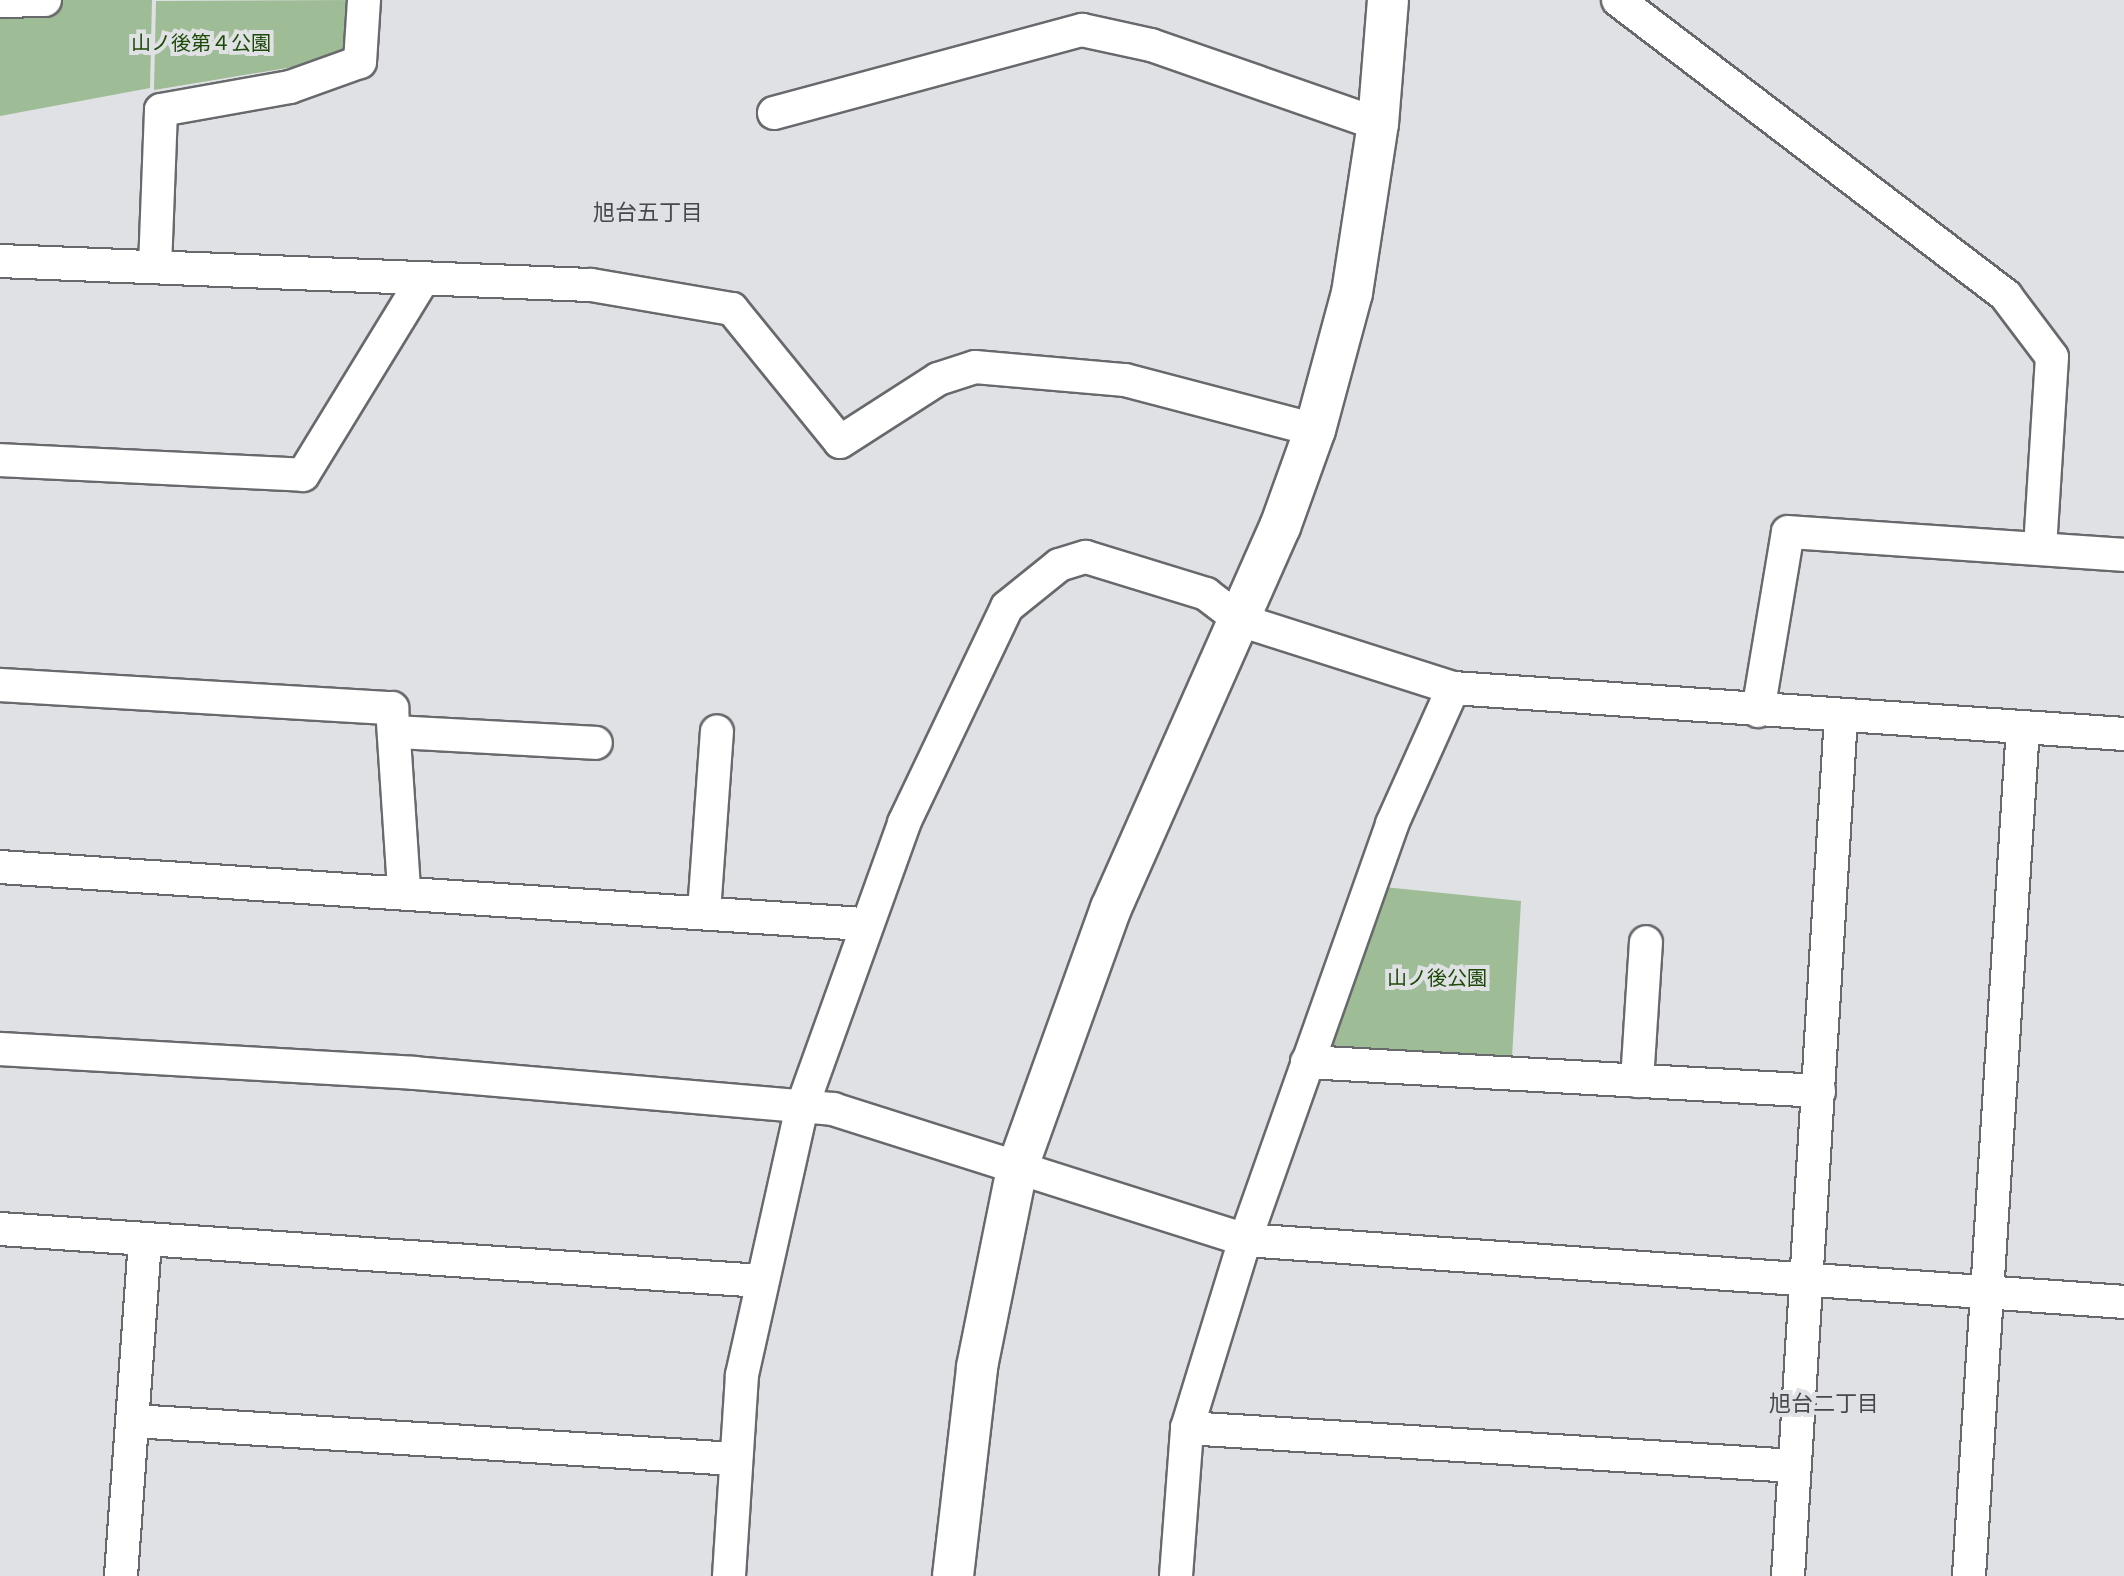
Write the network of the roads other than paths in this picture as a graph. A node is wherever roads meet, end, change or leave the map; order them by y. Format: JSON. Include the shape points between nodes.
{"nodes":[{"id":1,"x":45,"y":0,"type":"edge"},
{"id":2,"x":364,"y":0,"type":"edge"},
{"id":3,"x":1388,"y":0,"type":"edge"},
{"id":4,"x":1618,"y":0,"type":"edge"},
{"id":5,"x":0,"y":1,"type":"edge"},
{"id":6,"x":774,"y":113,"type":"dead end"},
{"id":7,"x":1378,"y":124,"type":"junction"},
{"id":8,"x":0,"y":261,"type":"edge"},
{"id":9,"x":155,"y":267,"type":"junction"},
{"id":10,"x":422,"y":281,"type":"junction"},
{"id":11,"x":1315,"y":430,"type":"junction"},
{"id":12,"x":0,"y":460,"type":"edge"},
{"id":13,"x":2040,"y":547,"type":"junction"},
{"id":14,"x":2124,"y":555,"type":"edge"},
{"id":15,"x":1240,"y":620,"type":"junction"},
{"id":16,"x":0,"y":685,"type":"edge"},
{"id":17,"x":1453,"y":688,"type":"junction"},
{"id":18,"x":1758,"y":711,"type":"junction"},
{"id":19,"x":1841,"y":717,"type":"junction"},
{"id":20,"x":2023,"y":728,"type":"junction"},
{"id":21,"x":717,"y":731,"type":"dead end"},
{"id":22,"x":396,"y":732,"type":"junction"},
{"id":23,"x":2124,"y":734,"type":"edge"},
{"id":24,"x":596,"y":743,"type":"dead end"},
{"id":25,"x":0,"y":867,"type":"edge"},
{"id":26,"x":404,"y":889,"type":"junction"},
{"id":27,"x":704,"y":912,"type":"junction"},
{"id":28,"x":863,"y":924,"type":"junction"},
{"id":29,"x":1646,"y":942,"type":"dead end"},
{"id":30,"x":0,"y":1049,"type":"edge"},
{"id":31,"x":1307,"y":1062,"type":"junction"},
{"id":32,"x":1637,"y":1081,"type":"junction"},
{"id":33,"x":1819,"y":1091,"type":"junction"},
{"id":34,"x":802,"y":1107,"type":"junction"},
{"id":35,"x":1017,"y":1169,"type":"junction"},
{"id":36,"x":0,"y":1229,"type":"edge"},
{"id":37,"x":145,"y":1240,"type":"junction"},
{"id":38,"x":1245,"y":1240,"type":"junction"},
{"id":39,"x":760,"y":1281,"type":"junction"},
{"id":40,"x":1808,"y":1281,"type":"junction"},
{"id":41,"x":1986,"y":1293,"type":"junction"},
{"id":42,"x":2124,"y":1302,"type":"edge"},
{"id":43,"x":134,"y":1421,"type":"junction"},
{"id":44,"x":1187,"y":1428,"type":"junction"},
{"id":45,"x":734,"y":1459,"type":"junction"},
{"id":46,"x":1794,"y":1466,"type":"junction"},
{"id":47,"x":121,"y":1576,"type":"edge"},
{"id":48,"x":729,"y":1576,"type":"edge"},
{"id":49,"x":953,"y":1576,"type":"edge"},
{"id":50,"x":1176,"y":1576,"type":"edge"},
{"id":51,"x":1788,"y":1576,"type":"edge"},
{"id":52,"x":1969,"y":1576,"type":"edge"}],
"edges":[{"from":1,"to":5,"type":"street"},
{"from":2,"to":9,"type":"street","via":[[360,62],[290,87],[161,110]]},
{"from":3,"to":7,"type":"street"},
{"from":4,"to":13,"type":"street","via":[[2006,296],[2052,357]]},
{"from":6,"to":7,"type":"street","via":[[1082,30],[1151,45]]},
{"from":7,"to":11,"type":"street","via":[[1352,293]]},
{"from":8,"to":9,"type":"street"},
{"from":9,"to":10,"type":"street"},
{"from":10,"to":11,"type":"street","via":[[591,285],[732,309],[840,442],[938,379],[975,367],[1125,380]]},
{"from":10,"to":12,"type":"street","via":[[303,475]]},
{"from":11,"to":15,"type":"street"},
{"from":13,"to":14,"type":"street"},
{"from":13,"to":18,"type":"street","via":[[1788,532]]},
{"from":15,"to":17,"type":"street"},
{"from":15,"to":28,"type":"street","via":[[1206,594],[1116,566],[1086,557],[1059,565],[1007,607]]},
{"from":15,"to":35,"type":"street","via":[[1111,908]]},
{"from":16,"to":22,"type":"street","via":[[392,708]]},
{"from":17,"to":18,"type":"street"},
{"from":17,"to":31,"type":"street","via":[[1392,824]]},
{"from":18,"to":19,"type":"street"},
{"from":19,"to":20,"type":"street"},
{"from":19,"to":33,"type":"street"},
{"from":20,"to":23,"type":"street"},
{"from":20,"to":41,"type":"street"},
{"from":21,"to":27,"type":"street"},
{"from":22,"to":24,"type":"street"},
{"from":22,"to":26,"type":"street"},
{"from":25,"to":26,"type":"street"},
{"from":26,"to":27,"type":"street"},
{"from":27,"to":28,"type":"street"},
{"from":28,"to":34,"type":"street"},
{"from":29,"to":32,"type":"street"},
{"from":30,"to":34,"type":"street"},
{"from":31,"to":32,"type":"street"},
{"from":31,"to":38,"type":"street"},
{"from":32,"to":33,"type":"street"},
{"from":33,"to":40,"type":"street"},
{"from":34,"to":35,"type":"street","via":[[833,1109]]},
{"from":34,"to":39,"type":"street"},
{"from":35,"to":38,"type":"street"},
{"from":35,"to":49,"type":"street","via":[[977,1367]]},
{"from":36,"to":37,"type":"street"},
{"from":37,"to":39,"type":"street"},
{"from":37,"to":43,"type":"street"},
{"from":38,"to":40,"type":"street"},
{"from":38,"to":44,"type":"street"},
{"from":39,"to":45,"type":"street"},
{"from":40,"to":41,"type":"street"},
{"from":40,"to":46,"type":"street"},
{"from":41,"to":42,"type":"street"},
{"from":41,"to":52,"type":"street"},
{"from":43,"to":45,"type":"street"},
{"from":43,"to":47,"type":"street"},
{"from":44,"to":46,"type":"street"},
{"from":44,"to":50,"type":"street"},
{"from":45,"to":48,"type":"street"},
{"from":46,"to":51,"type":"street"}]}
